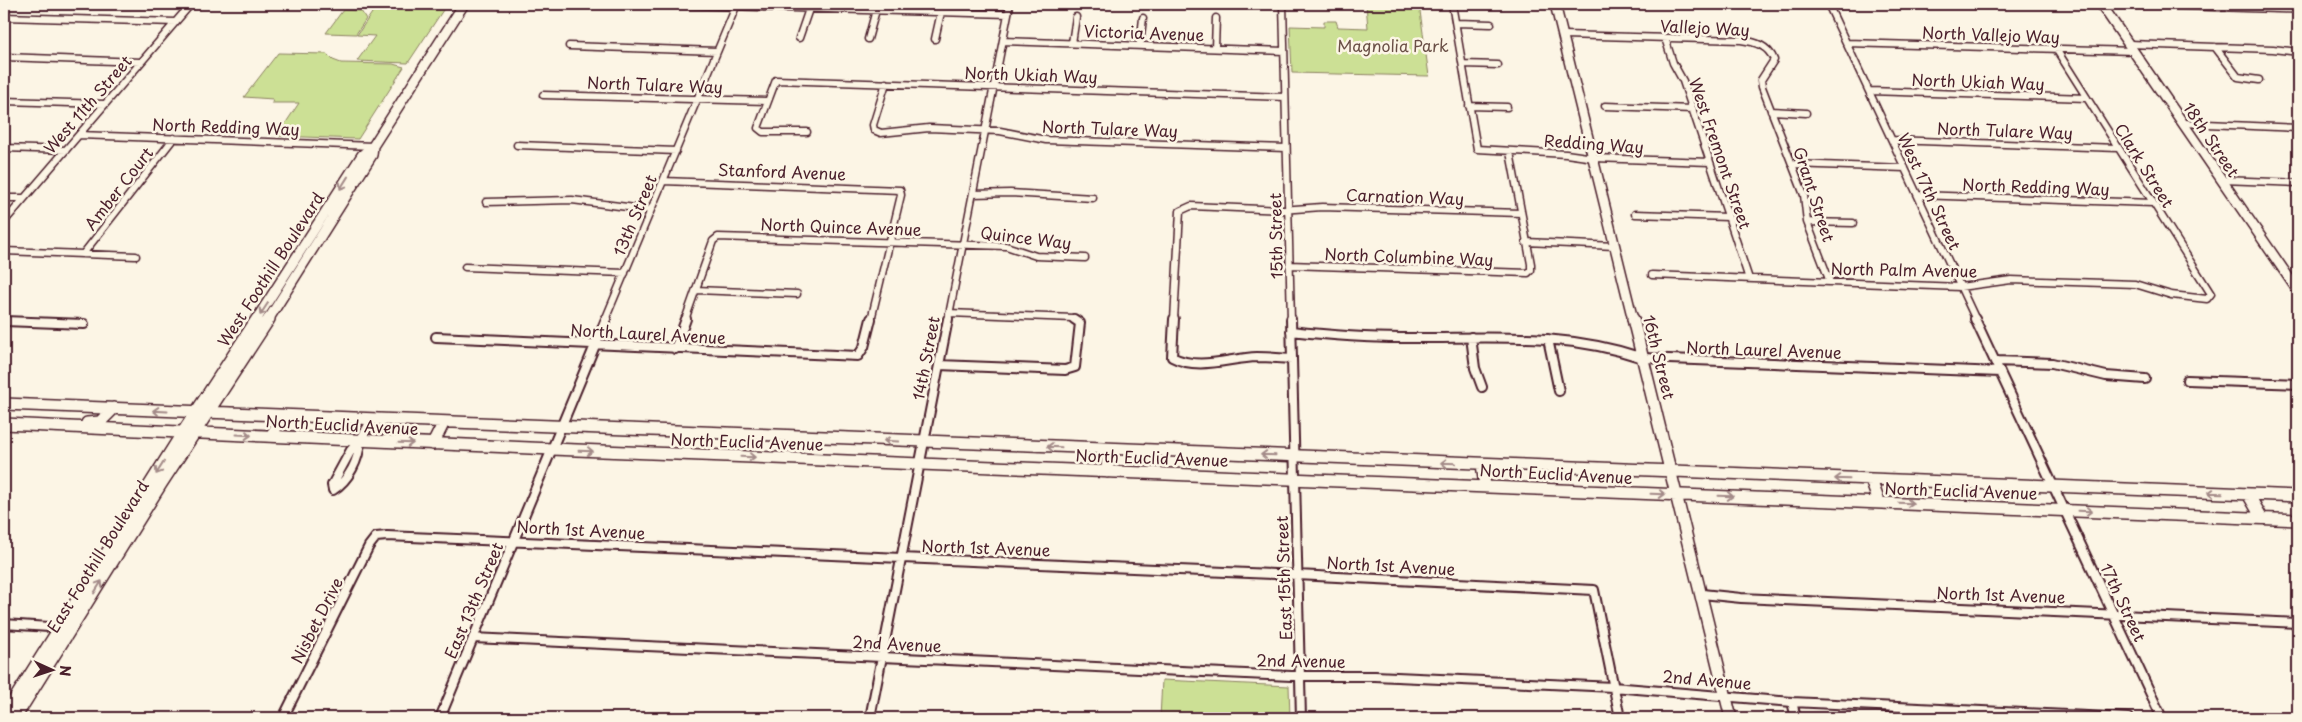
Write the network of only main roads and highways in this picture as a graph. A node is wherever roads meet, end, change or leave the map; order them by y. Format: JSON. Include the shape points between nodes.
{"nodes":[{"id":1,"x":464,"y":4,"type":"edge"},
{"id":2,"x":1556,"y":4,"type":"edge"},
{"id":3,"x":2101,"y":4,"type":"edge"},
{"id":4,"x":2165,"y":4,"type":"edge"},
{"id":5,"x":2271,"y":5,"type":"edge"},
{"id":6,"x":2298,"y":8,"type":"edge"},
{"id":7,"x":374,"y":146,"type":"junction"},
{"id":8,"x":300,"y":253,"type":"junction"},
{"id":9,"x":2298,"y":291,"type":"edge"},
{"id":10,"x":284,"y":296,"type":"junction"},
{"id":11,"x":4,"y":404,"type":"edge"},
{"id":12,"x":114,"y":408,"type":"junction"},
{"id":13,"x":196,"y":412,"type":"junction"},
{"id":14,"x":209,"y":413,"type":"junction"},
{"id":15,"x":283,"y":416,"type":"junction"},
{"id":16,"x":444,"y":422,"type":"junction"},
{"id":17,"x":4,"y":424,"type":"edge"},
{"id":18,"x":29,"y":425,"type":"junction"},
{"id":19,"x":182,"y":432,"type":"junction"},
{"id":20,"x":195,"y":433,"type":"junction"},
{"id":21,"x":271,"y":436,"type":"junction"},
{"id":22,"x":433,"y":444,"type":"junction"},
{"id":23,"x":1108,"y":449,"type":"junction"},
{"id":24,"x":1482,"y":464,"type":"junction"},
{"id":25,"x":1106,"y":472,"type":"junction"},
{"id":26,"x":1672,"y":472,"type":"junction"},
{"id":27,"x":1871,"y":480,"type":"junction"},
{"id":28,"x":1485,"y":486,"type":"junction"},
{"id":29,"x":1677,"y":494,"type":"junction"},
{"id":30,"x":2248,"y":494,"type":"junction"},
{"id":31,"x":2298,"y":496,"type":"edge"},
{"id":32,"x":1879,"y":502,"type":"junction"},
{"id":33,"x":2262,"y":518,"type":"junction"},
{"id":34,"x":2298,"y":520,"type":"edge"},
{"id":35,"x":66,"y":628,"type":"junction"},
{"id":36,"x":4,"y":716,"type":"edge"},
{"id":37,"x":15,"y":718,"type":"edge"},
{"id":38,"x":1731,"y":718,"type":"edge"}],
"edges":[{"from":1,"to":7,"type":"main road","name":"West Foothill Boulevard"},
{"from":2,"to":26,"type":"main road","name":"16th Street"},
{"from":3,"to":9,"type":"main road","name":"18th Street"},
{"from":4,"to":5,"type":"main road"},
{"from":5,"to":6,"type":"main road"},
{"from":7,"to":8,"type":"main road","name":"West Foothill Boulevard","one_way":true,"via":[[362,155]]},
{"from":7,"to":10,"type":"main road","name":"West Foothill Boulevard","via":[[372,155]]},
{"from":8,"to":10,"type":"main road","via":[[298,263],[281,292]]},
{"from":8,"to":13,"type":"main road","name":"West Foothill Boulevard","one_way":true},
{"from":10,"to":14,"type":"main road","name":"West Foothill Boulevard"},
{"from":11,"to":12,"type":"main road","name":"North Euclid Avenue"},
{"from":13,"to":12,"type":"main road","name":"North Euclid Avenue","one_way":true},
{"from":12,"to":18,"type":"main road","via":[[96,423],[60,421]]},
{"from":13,"to":14,"type":"main road","name":"North Euclid Avenue"},
{"from":13,"to":19,"type":"main road","name":"East Foothill Boulevard"},
{"from":14,"to":15,"type":"main road","name":"North Euclid Avenue"},
{"from":14,"to":20,"type":"main road","name":"East Foothill Boulevard"},
{"from":15,"to":16,"type":"main road","name":"North Euclid Avenue"},
{"from":15,"to":21,"type":"main road"},
{"from":16,"to":22,"type":"main road"},
{"from":23,"to":16,"type":"main road","name":"North Euclid Avenue","one_way":true},
{"from":17,"to":18,"type":"main road","name":"North Euclid Avenue"},
{"from":18,"to":19,"type":"main road","name":"North Euclid Avenue"},
{"from":19,"to":20,"type":"main road","name":"North Euclid Avenue"},
{"from":19,"to":35,"type":"main road","name":"East Foothill Boulevard","one_way":true},
{"from":20,"to":21,"type":"main road","name":"North Euclid Avenue","one_way":true},
{"from":35,"to":20,"type":"main road","name":"East Foothill Boulevard","one_way":true},
{"from":21,"to":22,"type":"main road","name":"North Euclid Avenue","one_way":true},
{"from":22,"to":25,"type":"main road","name":"North Euclid Avenue","one_way":true},
{"from":24,"to":23,"type":"main road","name":"North Euclid Avenue","one_way":true},
{"from":23,"to":25,"type":"main road"},
{"from":24,"to":26,"type":"main road","name":"North Euclid Avenue"},
{"from":24,"to":28,"type":"main road"},
{"from":25,"to":28,"type":"main road","name":"North Euclid Avenue"},
{"from":27,"to":26,"type":"main road","name":"North Euclid Avenue","one_way":true},
{"from":26,"to":29,"type":"main road","name":"16th Street"},
{"from":30,"to":27,"type":"main road","name":"North Euclid Avenue","one_way":true},
{"from":27,"to":32,"type":"main road"},
{"from":28,"to":29,"type":"main road","name":"North Euclid Avenue","one_way":true},
{"from":29,"to":32,"type":"main road","name":"North Euclid Avenue","one_way":true},
{"from":29,"to":38,"type":"main road","name":"16th Street"},
{"from":30,"to":31,"type":"main road","name":"North Euclid Avenue"},
{"from":30,"to":33,"type":"main road"},
{"from":32,"to":33,"type":"main road","name":"North Euclid Avenue","one_way":true},
{"from":33,"to":34,"type":"main road","name":"North Euclid Avenue"},
{"from":35,"to":36,"type":"main road","name":"East Foothill Boulevard"},
{"from":35,"to":37,"type":"main road","name":"East Foothill Boulevard"}]}
